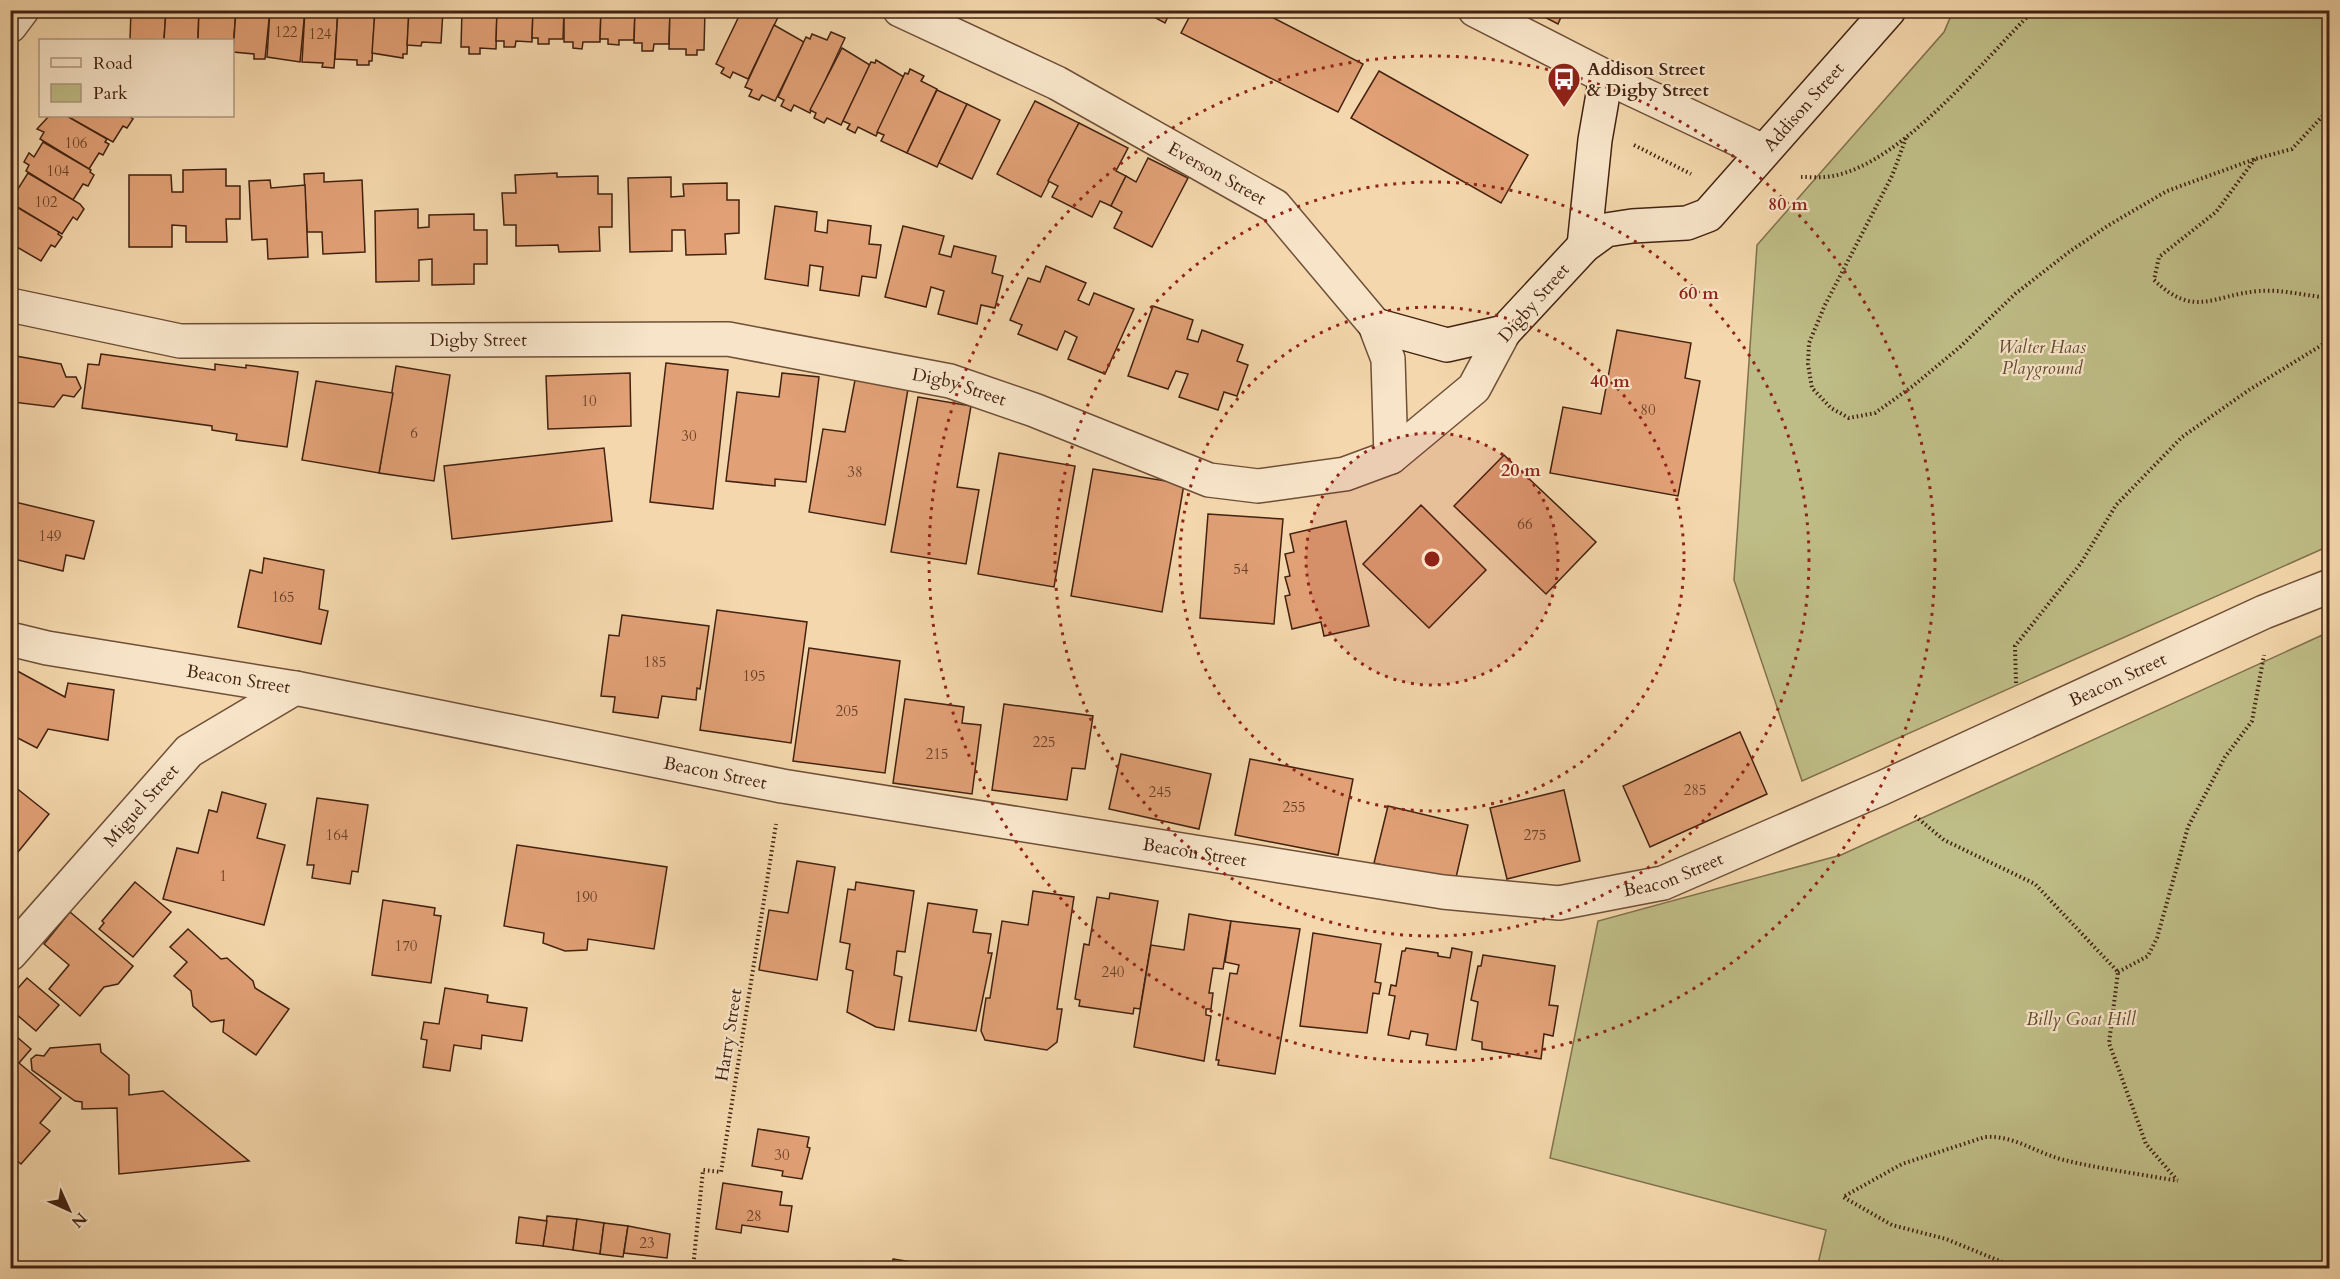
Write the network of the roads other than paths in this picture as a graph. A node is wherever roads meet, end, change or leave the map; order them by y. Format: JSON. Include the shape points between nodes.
{"nodes":[{"id":1,"x":22,"y":10,"type":"edge"},
{"id":2,"x":900,"y":10,"type":"edge"},
{"id":3,"x":1475,"y":10,"type":"edge"},
{"id":4,"x":1889,"y":10,"type":"edge"},
{"id":5,"x":10,"y":26,"type":"edge"},
{"id":6,"x":1606,"y":77,"type":"junction"},
{"id":7,"x":1763,"y":151,"type":"junction"},
{"id":8,"x":1584,"y":246,"type":"junction"},
{"id":9,"x":10,"y":305,"type":"edge"},
{"id":10,"x":1375,"y":325,"type":"junction"},
{"id":11,"x":1504,"y":332,"type":"junction"},
{"id":12,"x":1391,"y":457,"type":"junction"},
{"id":13,"x":2330,"y":586,"type":"edge"},
{"id":14,"x":10,"y":639,"type":"edge"},
{"id":15,"x":295,"y":688,"type":"junction"},
{"id":16,"x":10,"y":954,"type":"edge"}],
"edges":[{"from":1,"to":5,"type":"street"},
{"from":2,"to":10,"type":"street","name":"Everson Street","via":[[1057,84],[1275,206]]},
{"from":3,"to":6,"type":"street","name":"Addison Street"},
{"from":4,"to":7,"type":"street","name":"Addison Street"},
{"from":6,"to":7,"type":"street","name":"Addison Street"},
{"from":6,"to":8,"type":"street"},
{"from":7,"to":8,"type":"street","name":"Digby Street","via":[[1708,215],[1687,224],[1606,230]]},
{"from":8,"to":11,"type":"street","name":"Digby Street"},
{"from":9,"to":12,"type":"street","name":"Digby Street","via":[[180,341],[728,339],[950,381],[1209,480],[1258,486],[1345,474]]},
{"from":10,"to":11,"type":"street","via":[[1447,345]]},
{"from":10,"to":12,"type":"street","name":"Everson Street","via":[[1388,359]]},
{"from":11,"to":12,"type":"street","name":"Digby Street","via":[[1474,388]]},
{"from":13,"to":15,"type":"street","name":"Beacon Street","via":[[2264,612],[1882,788],[1663,883],[1559,903],[1443,892],[782,786]]},
{"from":14,"to":15,"type":"street","name":"Beacon Street"},
{"from":15,"to":16,"type":"street","name":"Miguel Street","via":[[189,751]]}]}
